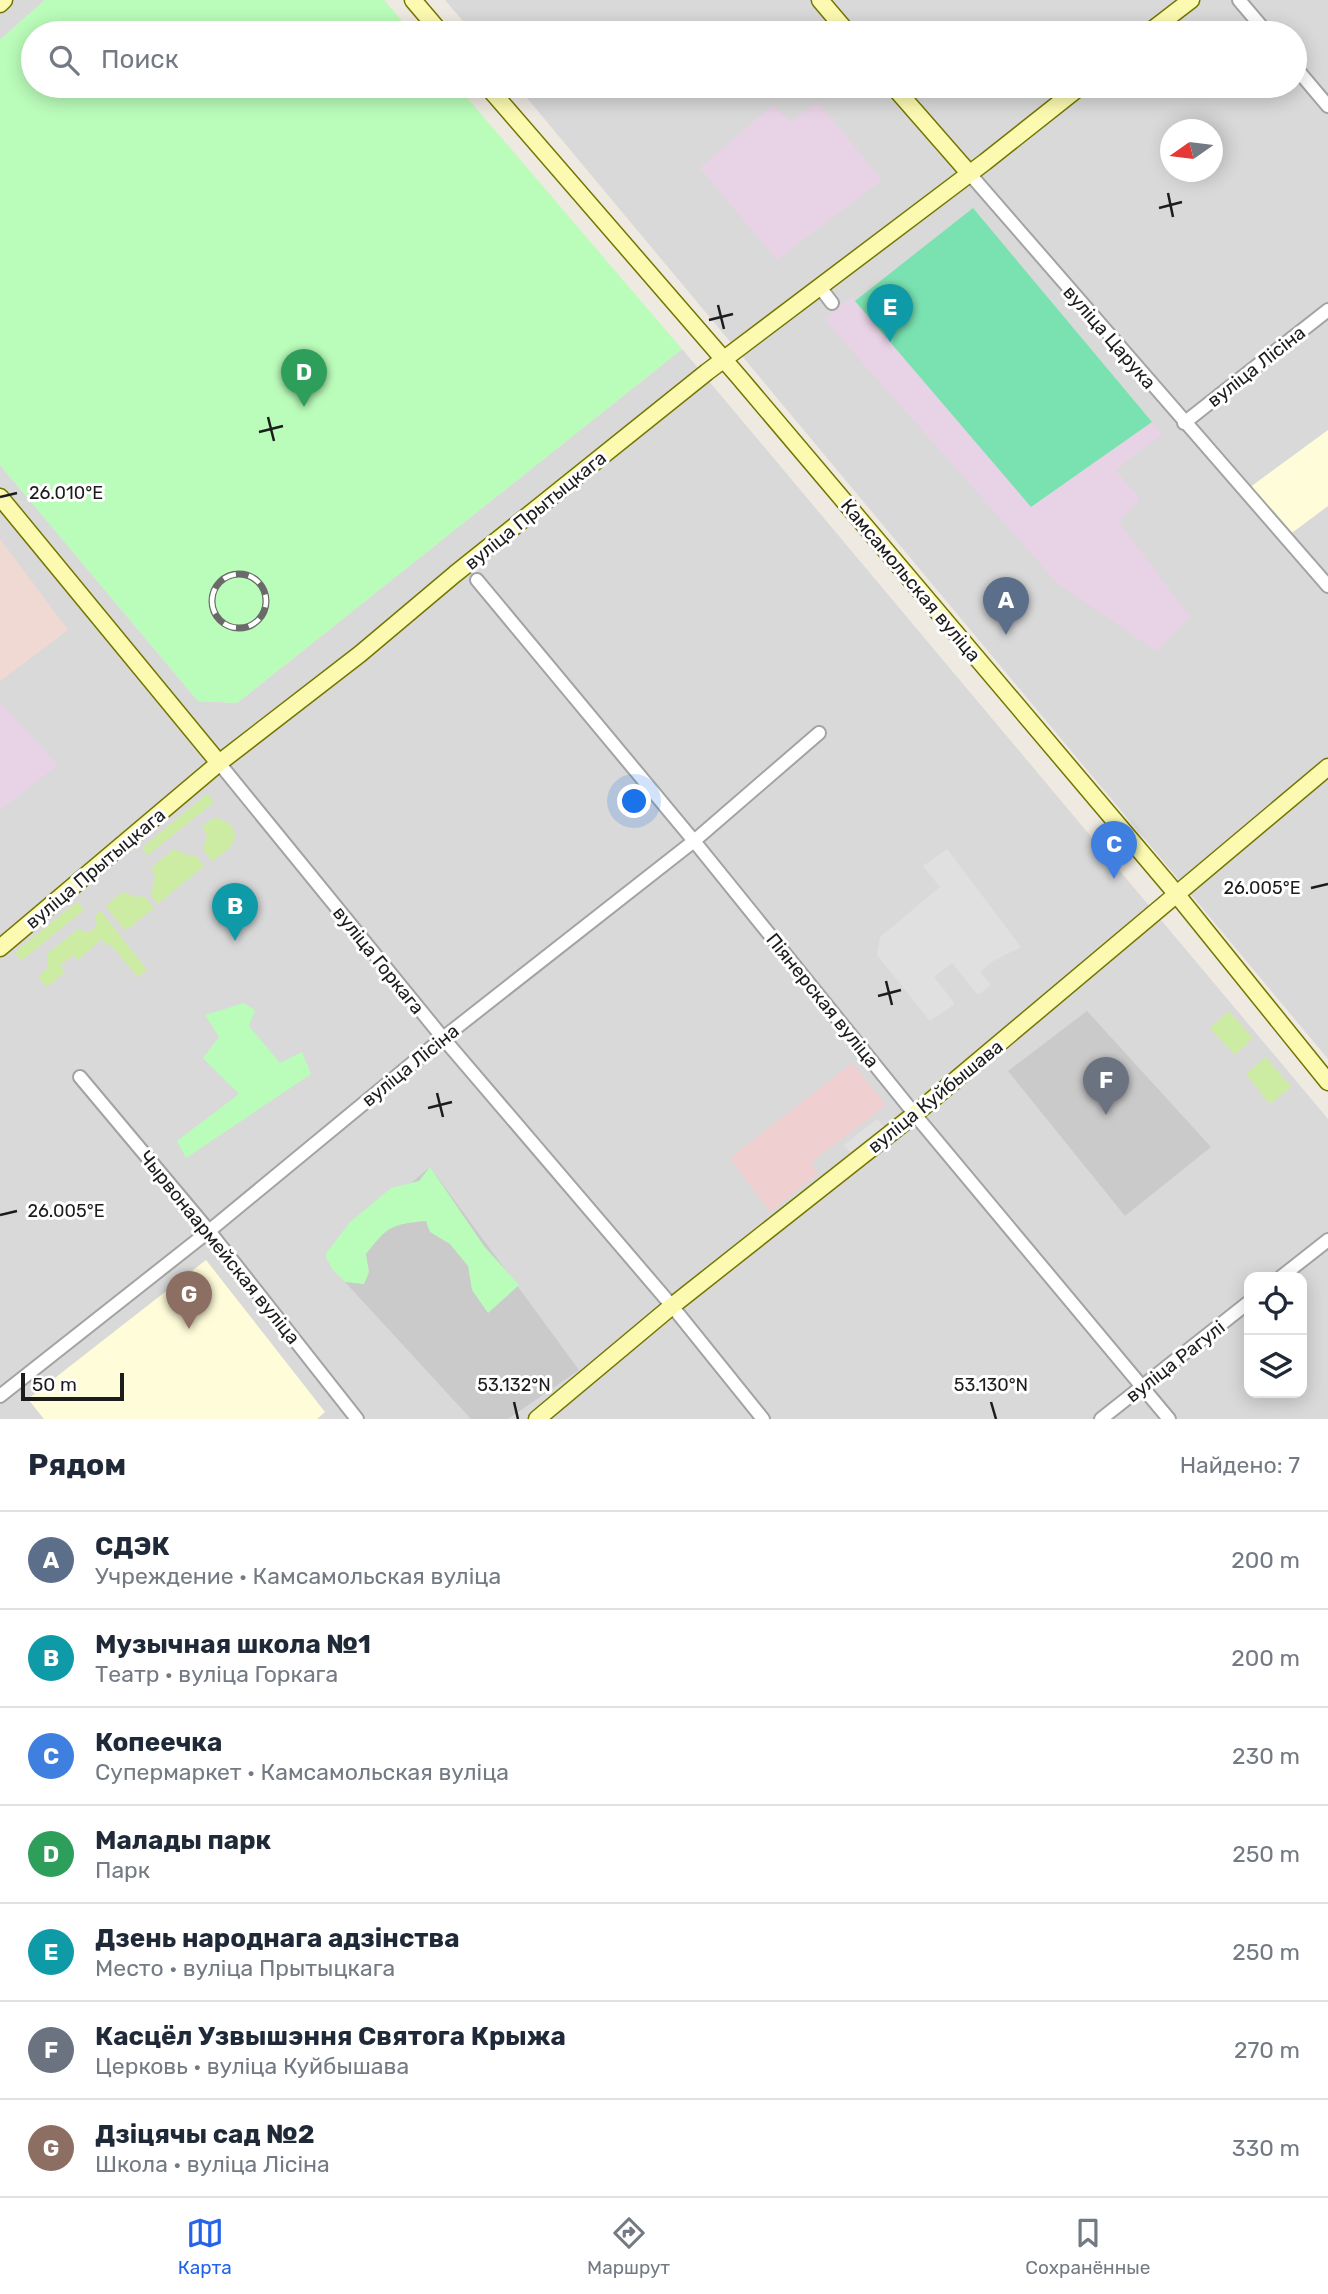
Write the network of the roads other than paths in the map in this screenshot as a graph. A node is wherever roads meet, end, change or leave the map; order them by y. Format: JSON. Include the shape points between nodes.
{"nodes":[{"id":1,"x":4,"y":0,"type":"edge"},
{"id":2,"x":413,"y":0,"type":"edge"},
{"id":3,"x":820,"y":0,"type":"edge"},
{"id":4,"x":1191,"y":0,"type":"edge"},
{"id":5,"x":1239,"y":0,"type":"edge"},
{"id":6,"x":0,"y":4,"type":"edge"},
{"id":7,"x":431,"y":21,"type":"edge"},
{"id":8,"x":838,"y":21,"type":"edge"},
{"id":9,"x":1164,"y":21,"type":"edge"},
{"id":10,"x":1257,"y":21,"type":"edge"},
{"id":11,"x":1307,"y":81,"type":"edge"},
{"id":12,"x":497,"y":98,"type":"edge"},
{"id":13,"x":904,"y":98,"type":"edge"},
{"id":14,"x":1066,"y":98,"type":"edge"},
{"id":15,"x":1328,"y":106,"type":"edge"},
{"id":16,"x":969,"y":173,"type":"junction"},
{"id":17,"x":819,"y":286,"type":"junction"},
{"id":18,"x":832,"y":303,"type":"dead end"},
{"id":19,"x":1328,"y":310,"type":"edge"},
{"id":20,"x":724,"y":359,"type":"junction"},
{"id":21,"x":1184,"y":423,"type":"junction"},
{"id":22,"x":0,"y":497,"type":"edge"},
{"id":23,"x":477,"y":580,"type":"dead end"},
{"id":24,"x":1328,"y":586,"type":"edge"},
{"id":25,"x":818,"y":733,"type":"dead end"},
{"id":26,"x":219,"y":763,"type":"junction"},
{"id":27,"x":1328,"y":767,"type":"edge"},
{"id":28,"x":694,"y":841,"type":"junction"},
{"id":29,"x":1176,"y":895,"type":"junction"},
{"id":30,"x":0,"y":948,"type":"edge"},
{"id":31,"x":443,"y":1038,"type":"junction"},
{"id":32,"x":80,"y":1077,"type":"dead end"},
{"id":33,"x":1328,"y":1082,"type":"edge"},
{"id":34,"x":915,"y":1114,"type":"junction"},
{"id":35,"x":209,"y":1231,"type":"junction"},
{"id":36,"x":1328,"y":1240,"type":"edge"},
{"id":37,"x":1287,"y":1272,"type":"edge"},
{"id":38,"x":672,"y":1306,"type":"junction"},
{"id":39,"x":1244,"y":1306,"type":"edge"},
{"id":40,"x":1143,"y":1387,"type":"junction"},
{"id":41,"x":0,"y":1396,"type":"edge"},
{"id":42,"x":358,"y":1419,"type":"edge"},
{"id":43,"x":537,"y":1419,"type":"edge"},
{"id":44,"x":764,"y":1419,"type":"edge"},
{"id":45,"x":1101,"y":1419,"type":"edge"},
{"id":46,"x":1169,"y":1419,"type":"edge"}],
"edges":[{"from":1,"to":6,"type":"main road"},
{"from":2,"to":7,"type":"main road"},
{"from":3,"to":8,"type":"main road"},
{"from":4,"to":9,"type":"main road"},
{"from":5,"to":10,"type":"street"},
{"from":11,"to":15,"type":"street"},
{"from":12,"to":20,"type":"main road","name":"Камсамольская вуліца"},
{"from":13,"to":16,"type":"main road","name":"вуліца Царука"},
{"from":14,"to":16,"type":"main road","name":"вуліца Прытыцкага"},
{"from":16,"to":17,"type":"main road","name":"вуліца Прытыцкага"},
{"from":16,"to":21,"type":"street","name":"вуліца Царука"},
{"from":17,"to":18,"type":"street"},
{"from":17,"to":20,"type":"main road","name":"вуліца Прытыцкага"},
{"from":19,"to":21,"type":"street","name":"вуліца Лісіна"},
{"from":20,"to":26,"type":"main road","name":"вуліца Прытыцкага"},
{"from":20,"to":29,"type":"main road","name":"Камсамольская вуліца"},
{"from":21,"to":24,"type":"street","name":"вуліца Царука"},
{"from":22,"to":26,"type":"main road","name":"вуліца Горкага"},
{"from":23,"to":28,"type":"street","name":"Піянерская вуліца"},
{"from":25,"to":28,"type":"street","name":"вуліца Лісіна"},
{"from":26,"to":30,"type":"main road","name":"вуліца Прытыцкага"},
{"from":26,"to":31,"type":"street","name":"вуліца Горкага"},
{"from":27,"to":29,"type":"main road","name":"вуліца Куйбышава"},
{"from":28,"to":31,"type":"street","name":"вуліца Лісіна"},
{"from":28,"to":34,"type":"street","name":"Піянерская вуліца"},
{"from":29,"to":33,"type":"main road","name":"Камсамольская вуліца"},
{"from":29,"to":34,"type":"main road","name":"вуліца Куйбышава"},
{"from":31,"to":35,"type":"street","name":"вуліца Лісіна"},
{"from":31,"to":38,"type":"street","name":"вуліца Горкага"},
{"from":32,"to":35,"type":"street","name":"Чырвонаармейская вуліца"},
{"from":34,"to":38,"type":"main road","name":"вуліца Куйбышава"},
{"from":34,"to":40,"type":"street","name":"Піянерская вуліца"},
{"from":35,"to":41,"type":"street","name":"вуліца Лісіна"},
{"from":35,"to":42,"type":"street","name":"Чырвонаармейская вуліца"},
{"from":36,"to":37,"type":"street"},
{"from":38,"to":43,"type":"main road","name":"вуліца Куйбышава"},
{"from":38,"to":44,"type":"street","name":"вуліца Горкага"},
{"from":39,"to":40,"type":"street","name":"вуліца Рагулі"},
{"from":40,"to":45,"type":"street","name":"вуліца Рагулі"},
{"from":40,"to":46,"type":"street","name":"Піянерская вуліца"}]}
